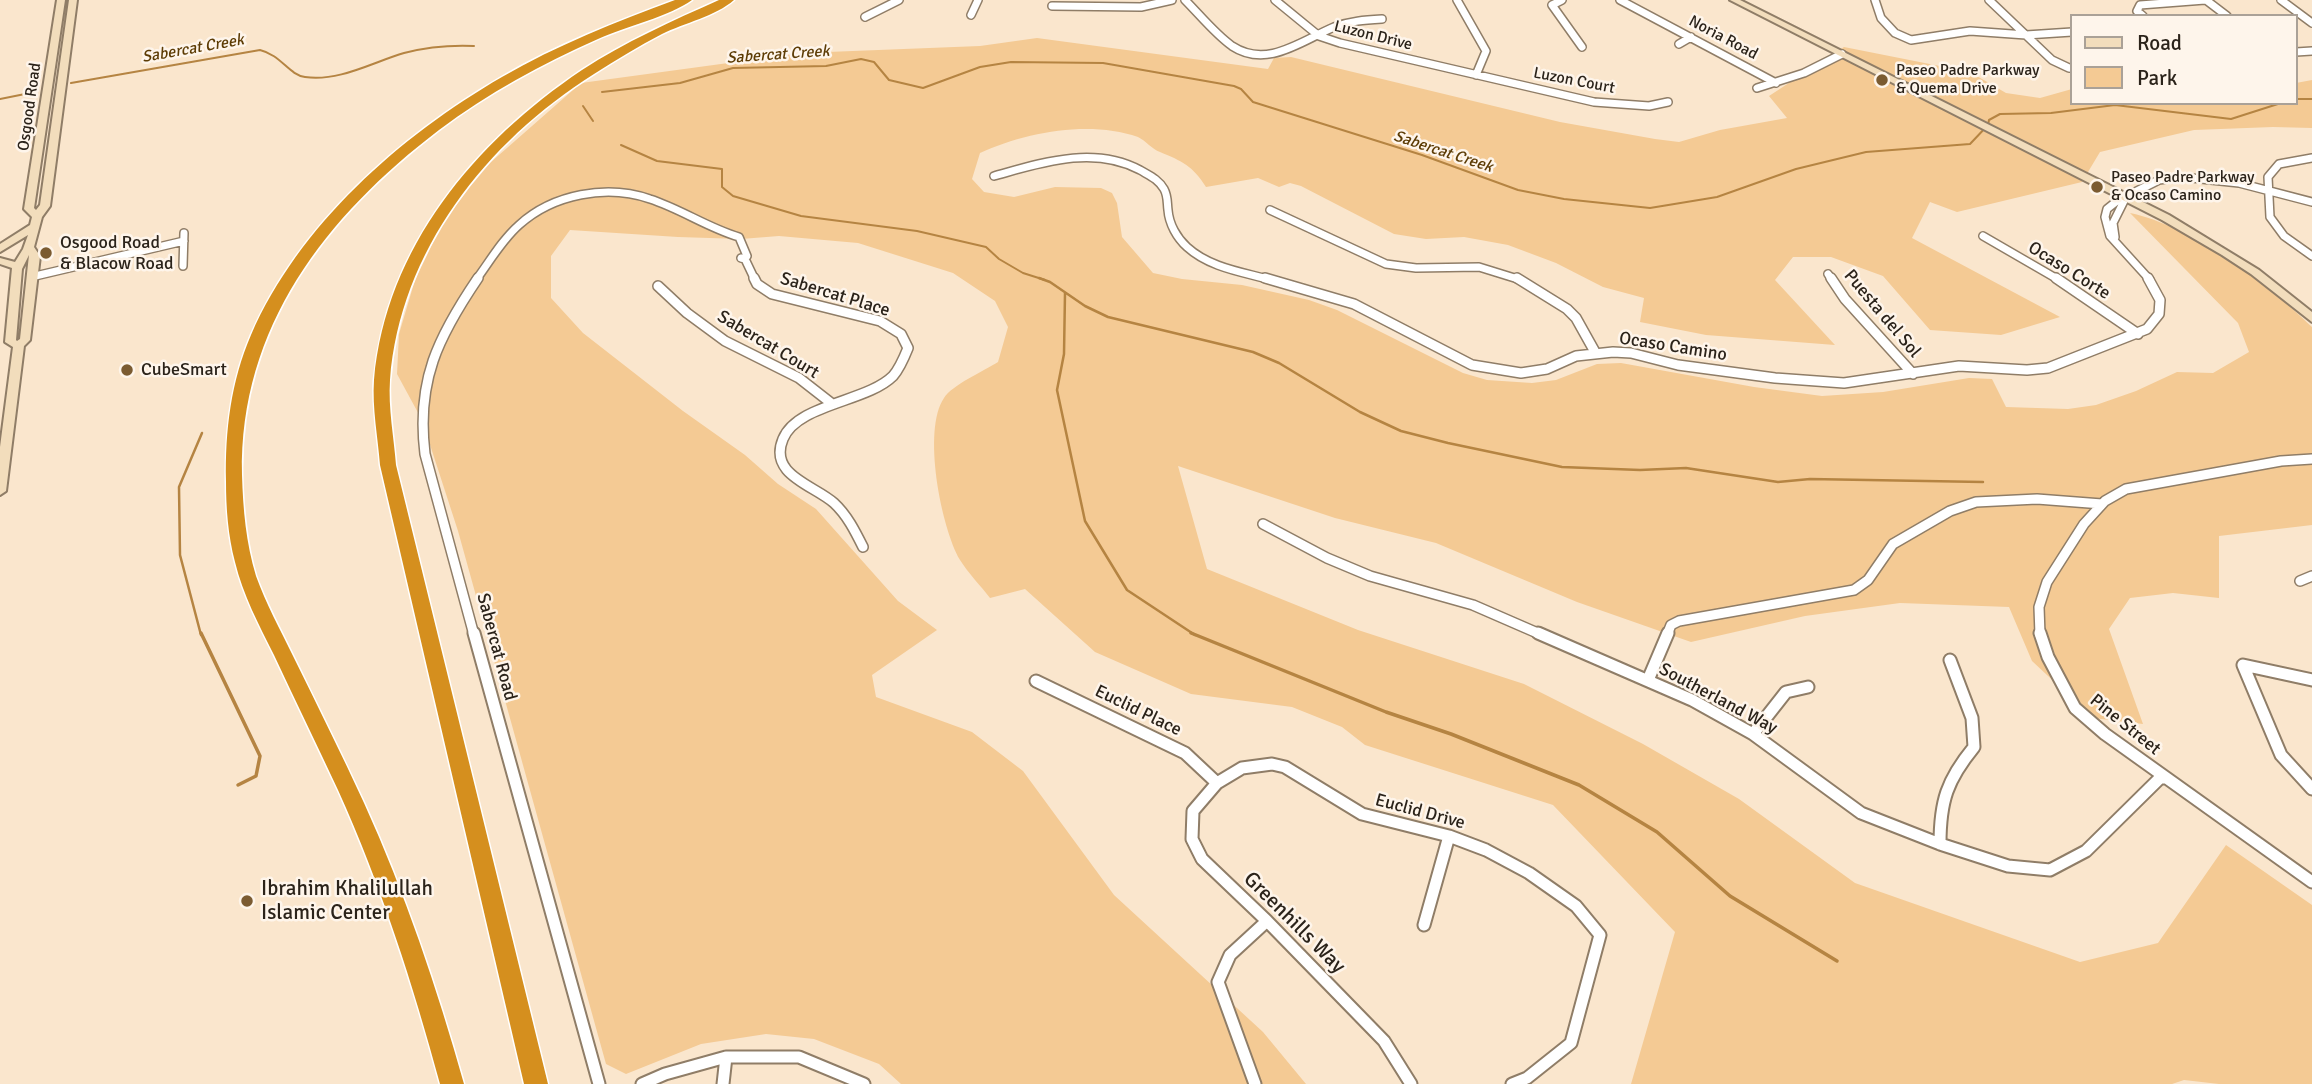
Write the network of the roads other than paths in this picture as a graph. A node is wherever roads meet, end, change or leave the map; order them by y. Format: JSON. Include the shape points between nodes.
{"nodes":[{"id":1,"x":61,"y":0,"type":"edge"},
{"id":2,"x":73,"y":0,"type":"edge"},
{"id":3,"x":686,"y":0,"type":"edge"},
{"id":4,"x":728,"y":0,"type":"edge"},
{"id":5,"x":899,"y":0,"type":"edge"},
{"id":6,"x":978,"y":0,"type":"edge"},
{"id":7,"x":1172,"y":0,"type":"edge"},
{"id":8,"x":1185,"y":0,"type":"edge"},
{"id":9,"x":1275,"y":0,"type":"edge"},
{"id":10,"x":1457,"y":0,"type":"edge"},
{"id":11,"x":1562,"y":0,"type":"edge"},
{"id":12,"x":1620,"y":0,"type":"edge"},
{"id":13,"x":1734,"y":0,"type":"edge"},
{"id":14,"x":1875,"y":0,"type":"edge"},
{"id":15,"x":1989,"y":0,"type":"edge"},
{"id":16,"x":2205,"y":0,"type":"edge"},
{"id":17,"x":2281,"y":0,"type":"edge"},
{"id":18,"x":1052,"y":6,"type":"dead end"},
{"id":19,"x":2141,"y":14,"type":"edge"},
{"id":20,"x":2224,"y":14,"type":"edge"},
{"id":21,"x":971,"y":15,"type":"dead end"},
{"id":22,"x":865,"y":17,"type":"dead end"},
{"id":23,"x":1382,"y":19,"type":"dead end"},
{"id":24,"x":2312,"y":23,"type":"edge"},
{"id":25,"x":2070,"y":32,"type":"edge"},
{"id":26,"x":2026,"y":35,"type":"junction"},
{"id":27,"x":1319,"y":36,"type":"junction"},
{"id":28,"x":1691,"y":37,"type":"junction"},
{"id":29,"x":1679,"y":44,"type":"dead end"},
{"id":30,"x":1582,"y":47,"type":"dead end"},
{"id":31,"x":1842,"y":54,"type":"junction"},
{"id":32,"x":64,"y":59,"type":"junction"},
{"id":33,"x":52,"y":60,"type":"junction"},
{"id":34,"x":2069,"y":68,"type":"dead end"},
{"id":35,"x":1476,"y":75,"type":"junction"},
{"id":36,"x":1776,"y":83,"type":"junction"},
{"id":37,"x":61,"y":85,"type":"junction"},
{"id":38,"x":49,"y":88,"type":"junction"},
{"id":39,"x":1757,"y":88,"type":"dead end"},
{"id":40,"x":1668,"y":102,"type":"dead end"},
{"id":41,"x":40,"y":144,"type":"junction"},
{"id":42,"x":2312,"y":159,"type":"edge"},
{"id":43,"x":51,"y":162,"type":"junction"},
{"id":44,"x":995,"y":176,"type":"dead end"},
{"id":45,"x":2269,"y":191,"type":"junction"},
{"id":46,"x":2126,"y":197,"type":"junction"},
{"id":47,"x":2312,"y":202,"type":"edge"},
{"id":48,"x":1269,"y":210,"type":"dead end"},
{"id":49,"x":36,"y":215,"type":"junction"},
{"id":50,"x":34,"y":227,"type":"junction"},
{"id":51,"x":509,"y":235,"type":"joint"},
{"id":52,"x":1983,"y":236,"type":"dead end"},
{"id":53,"x":29,"y":248,"type":"junction"},
{"id":54,"x":0,"y":249,"type":"edge"},
{"id":55,"x":0,"y":255,"type":"edge"},
{"id":56,"x":2312,"y":257,"type":"edge"},
{"id":57,"x":0,"y":261,"type":"edge"},
{"id":58,"x":18,"y":266,"type":"junction"},
{"id":59,"x":183,"y":267,"type":"dead end"},
{"id":60,"x":1828,"y":274,"type":"dead end"},
{"id":61,"x":31,"y":277,"type":"junction"},
{"id":62,"x":658,"y":286,"type":"dead end"},
{"id":63,"x":2312,"y":318,"type":"edge"},
{"id":64,"x":2138,"y":334,"type":"junction"},
{"id":65,"x":19,"y":345,"type":"junction"},
{"id":66,"x":1595,"y":352,"type":"junction"},
{"id":67,"x":1913,"y":374,"type":"junction"},
{"id":68,"x":831,"y":403,"type":"junction"},
{"id":69,"x":2312,"y":459,"type":"edge"},
{"id":70,"x":0,"y":491,"type":"edge"},
{"id":71,"x":2102,"y":504,"type":"junction"},
{"id":72,"x":1263,"y":524,"type":"dead end"},
{"id":73,"x":863,"y":547,"type":"dead end"},
{"id":74,"x":2312,"y":576,"type":"edge"},
{"id":75,"x":2300,"y":581,"type":"dead end"},
{"id":76,"x":1950,"y":660,"type":"dead end"},
{"id":77,"x":2312,"y":680,"type":"edge"},
{"id":78,"x":1036,"y":681,"type":"dead end"},
{"id":79,"x":1648,"y":681,"type":"junction"},
{"id":80,"x":1808,"y":687,"type":"dead end"},
{"id":81,"x":1753,"y":734,"type":"junction"},
{"id":82,"x":2164,"y":778,"type":"junction"},
{"id":83,"x":1217,"y":783,"type":"junction"},
{"id":84,"x":2312,"y":789,"type":"edge"},
{"id":85,"x":1449,"y":836,"type":"junction"},
{"id":86,"x":1940,"y":844,"type":"junction"},
{"id":87,"x":2312,"y":882,"type":"edge"},
{"id":88,"x":1267,"y":921,"type":"junction"},
{"id":89,"x":1424,"y":925,"type":"dead end"},
{"id":90,"x":726,"y":1057,"type":"junction"},
{"id":91,"x":452,"y":1084,"type":"edge"},
{"id":92,"x":537,"y":1084,"type":"edge"},
{"id":93,"x":599,"y":1084,"type":"edge"},
{"id":94,"x":642,"y":1084,"type":"edge"},
{"id":95,"x":723,"y":1084,"type":"edge"},
{"id":96,"x":864,"y":1084,"type":"edge"},
{"id":97,"x":1255,"y":1084,"type":"edge"},
{"id":98,"x":1411,"y":1084,"type":"edge"},
{"id":99,"x":1511,"y":1084,"type":"edge"}],
"edges":[{"from":1,"to":33,"type":"main road","name":"Osgood Road"},
{"from":2,"to":32,"type":"main road","name":"Osgood Road"},
{"from":3,"to":91,"type":"highway","via":[[545,58],[467,105],[396,158],[333,222],[283,289],[260,331],[240,393],[234,428],[234,501],[246,573],[357,808],[416,963]]},
{"from":4,"to":92,"type":"highway","via":[[603,61],[512,130],[468,176],[434,222],[406,274],[387,330],[379,394],[388,465]]},
{"from":5,"to":22,"type":"street"},
{"from":6,"to":21,"type":"street"},
{"from":7,"to":18,"type":"street","via":[[1141,7]]},
{"from":8,"to":27,"type":"street","via":[[1238,51],[1252,55],[1268,55]]},
{"from":9,"to":27,"type":"street","name":"Luzon Drive"},
{"from":10,"to":35,"type":"street","via":[[1486,51]]},
{"from":11,"to":30,"type":"street","via":[[1552,5]]},
{"from":12,"to":28,"type":"street","name":"Noria Road"},
{"from":13,"to":31,"type":"main road"},
{"from":14,"to":26,"type":"street","via":[[1881,18],[1895,33],[1911,40],[1970,31]]},
{"from":15,"to":26,"type":"street"},
{"from":16,"to":19,"type":"street","via":[[2140,5]]},
{"from":16,"to":20,"type":"street"},
{"from":17,"to":24,"type":"street"},
{"from":23,"to":27,"type":"street","via":[[1350,22]]},
{"from":25,"to":26,"type":"street"},
{"from":26,"to":34,"type":"street","via":[[2052,60]]},
{"from":27,"to":35,"type":"street","name":"Luzon Drive"},
{"from":28,"to":29,"type":"street"},
{"from":28,"to":36,"type":"street","name":"Noria Road"},
{"from":31,"to":36,"type":"street"},
{"from":31,"to":46,"type":"main road"},
{"from":32,"to":33,"type":"main road"},
{"from":32,"to":37,"type":"main road","name":"Osgood Road"},
{"from":33,"to":38,"type":"main road","name":"Osgood Road"},
{"from":35,"to":40,"type":"street","name":"Luzon Court","via":[[1594,102],[1649,106]]},
{"from":36,"to":39,"type":"street"},
{"from":37,"to":38,"type":"main road"},
{"from":37,"to":43,"type":"main road","name":"Osgood Road"},
{"from":38,"to":41,"type":"main road","name":"Osgood Road"},
{"from":41,"to":43,"type":"main road","via":[[46,145],[46,160]]},
{"from":41,"to":49,"type":"main road","name":"Osgood Road","via":[[29,209]]},
{"from":42,"to":45,"type":"street","via":[[2279,164],[2268,177]]},
{"from":43,"to":49,"type":"main road","name":"Osgood Road","via":[[45,206]]},
{"from":44,"to":66,"type":"street","name":"Ocaso Camino","via":[[1072,158],[1128,164],[1158,180],[1167,193],[1174,229],[1187,247],[1219,266],[1354,304],[1490,370],[1532,372]]},
{"from":45,"to":46,"type":"street","via":[[2185,177],[2144,186]]},
{"from":45,"to":47,"type":"street"},
{"from":45,"to":56,"type":"street","via":[[2270,217],[2284,236]]},
{"from":46,"to":63,"type":"main road","via":[[2206,238]]},
{"from":46,"to":64,"type":"street","via":[[2113,223],[2117,245],[2144,271],[2159,297],[2158,317]]},
{"from":48,"to":66,"type":"street","via":[[1386,264],[1484,268],[1524,283],[1567,309]]},
{"from":49,"to":50,"type":"main road","name":"Osgood Road"},
{"from":50,"to":53,"type":"main road","name":"Osgood Road"},
{"from":50,"to":54,"type":"main road"},
{"from":51,"to":68,"type":"street","name":"Sabercat Place","via":[[531,215],[564,200],[621,192],[656,201],[737,237],[740,255],[757,284],[772,294],[880,321],[901,334],[908,348],[890,380]]},
{"from":51,"to":93,"type":"street","name":"Sabercat Road","via":[[438,341],[423,388],[421,432]]},
{"from":52,"to":64,"type":"street","name":"Ocaso Corte","via":[[2066,284]]},
{"from":53,"to":55,"type":"main road"},
{"from":53,"to":58,"type":"main road","name":"Osgood Road"},
{"from":53,"to":61,"type":"main road","name":"Osgood Road","via":[[35,256]]},
{"from":57,"to":58,"type":"main road"},
{"from":58,"to":65,"type":"main road","name":"Osgood Road","via":[[10,342]]},
{"from":59,"to":61,"type":"street","via":[[184,237]]},
{"from":60,"to":67,"type":"street","name":"Puesta del Sol"},
{"from":61,"to":65,"type":"main road","name":"Osgood Road","via":[[25,340]]},
{"from":62,"to":68,"type":"street","name":"Sabercat Court","via":[[725,341],[799,379]]},
{"from":64,"to":67,"type":"street","name":"Ocaso Camino","via":[[2048,368],[1959,366]]},
{"from":65,"to":70,"type":"main road","name":"Osgood Road"},
{"from":66,"to":67,"type":"street","name":"Ocaso Camino","via":[[1631,353],[1678,365],[1818,383]]},
{"from":68,"to":73,"type":"street","name":"Sabercat Place","via":[[795,424],[780,452],[790,477],[828,496],[850,519]]},
{"from":69,"to":71,"type":"street","name":"Pine Street","via":[[2162,480],[2126,489]]},
{"from":71,"to":79,"type":"street","via":[[1999,500],[1950,511],[1893,544],[1868,580],[1854,590],[1671,625]]},
{"from":71,"to":82,"type":"street","name":"Pine Street","via":[[2047,582],[2039,607],[2040,636],[2075,708]]},
{"from":72,"to":79,"type":"street","name":"Southerland Way","via":[[1370,576],[1473,605]]},
{"from":74,"to":75,"type":"street"},
{"from":76,"to":86,"type":"street","via":[[1972,718],[1974,747],[1955,770],[1939,806]]},
{"from":77,"to":84,"type":"street","via":[[2243,665],[2281,755]]},
{"from":78,"to":83,"type":"street","name":"Euclid Place","via":[[1185,753]]},
{"from":79,"to":81,"type":"street","name":"Southerland Way"},
{"from":80,"to":81,"type":"street","via":[[1786,692]]},
{"from":81,"to":86,"type":"street","name":"Southerland Way","via":[[1861,813]]},
{"from":82,"to":86,"type":"street","name":"Southerland Way","via":[[2086,851],[2050,870],[2008,866]]},
{"from":82,"to":87,"type":"street","name":"Pine Street"},
{"from":83,"to":85,"type":"street","name":"Euclid Drive","via":[[1241,768],[1272,764],[1306,778],[1362,814]]},
{"from":83,"to":88,"type":"street","name":"Greenhills Way","via":[[1193,811],[1192,839],[1202,859]]},
{"from":85,"to":89,"type":"street"},
{"from":85,"to":99,"type":"street","name":"Euclid Drive","via":[[1529,873],[1576,906],[1600,935],[1571,1043],[1527,1078]]},
{"from":88,"to":97,"type":"street","via":[[1230,954],[1220,968],[1218,982]]},
{"from":88,"to":98,"type":"street","name":"Greenhills Way","via":[[1384,1041]]},
{"from":90,"to":94,"type":"street"},
{"from":90,"to":95,"type":"street"},
{"from":90,"to":96,"type":"street","via":[[799,1057]]}]}
